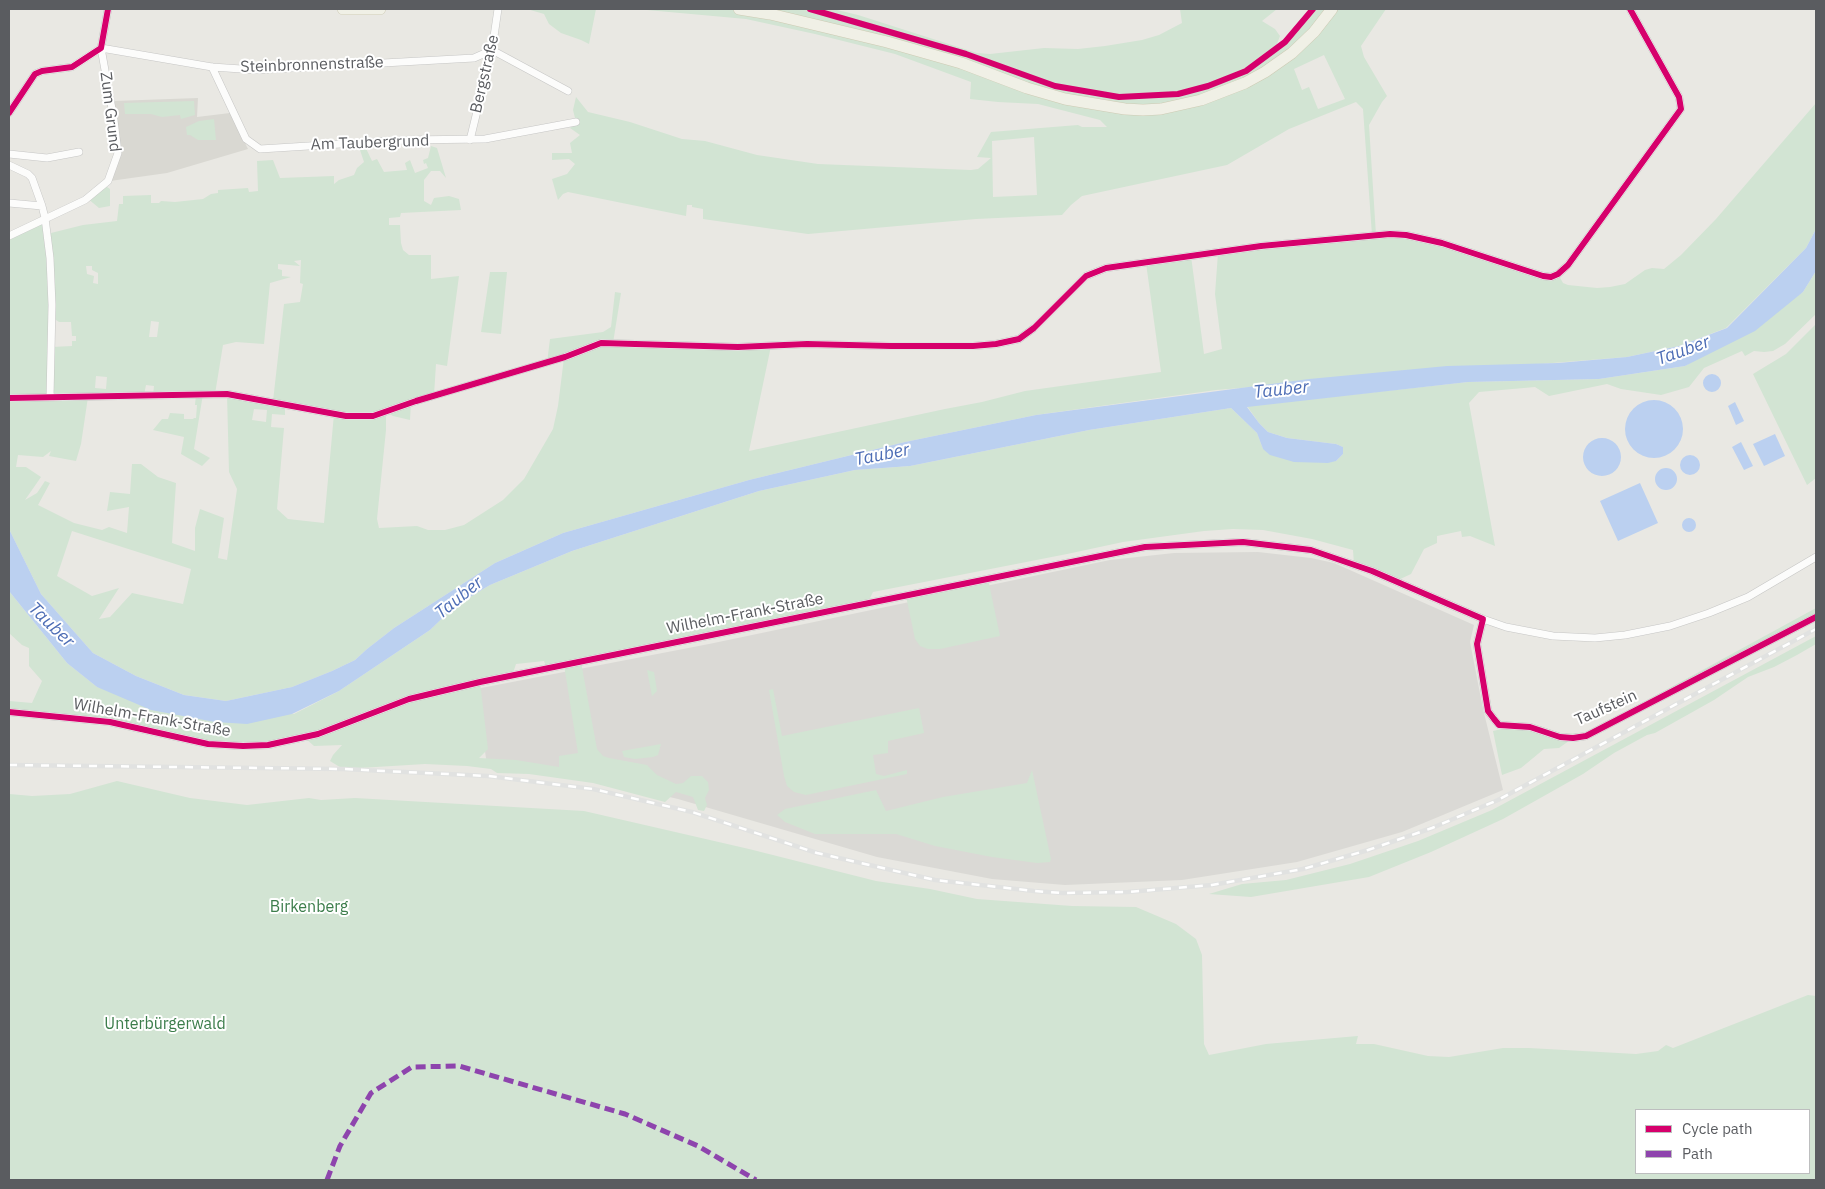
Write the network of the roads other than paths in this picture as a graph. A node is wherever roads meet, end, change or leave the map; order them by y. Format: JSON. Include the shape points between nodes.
{"nodes":[{"id":1,"x":108,"y":9,"type":"edge"},
{"id":2,"x":343,"y":9,"type":"edge"},
{"id":3,"x":380,"y":9,"type":"edge"},
{"id":4,"x":498,"y":9,"type":"edge"},
{"id":5,"x":739,"y":9,"type":"edge"},
{"id":6,"x":1332,"y":9,"type":"edge"},
{"id":7,"x":1630,"y":9,"type":"edge"},
{"id":8,"x":101,"y":48,"type":"junction"},
{"id":9,"x":492,"y":50,"type":"junction"},
{"id":10,"x":212,"y":67,"type":"junction"},
{"id":11,"x":568,"y":91,"type":"dead end"},
{"id":12,"x":9,"y":113,"type":"edge"},
{"id":13,"x":576,"y":122,"type":"dead end"},
{"id":14,"x":470,"y":140,"type":"junction"},
{"id":15,"x":79,"y":152,"type":"dead end"},
{"id":16,"x":9,"y":154,"type":"edge"},
{"id":17,"x":9,"y":165,"type":"edge"},
{"id":18,"x":9,"y":203,"type":"edge"},
{"id":19,"x":42,"y":206,"type":"junction"},
{"id":20,"x":44,"y":218,"type":"junction"},
{"id":21,"x":9,"y":236,"type":"edge"},
{"id":22,"x":50,"y":397,"type":"junction"},
{"id":23,"x":9,"y":398,"type":"edge"},
{"id":24,"x":1816,"y":557,"type":"edge"},
{"id":25,"x":1816,"y":617,"type":"edge"},
{"id":26,"x":1483,"y":619,"type":"junction"},
{"id":27,"x":9,"y":712,"type":"edge"}],
"edges":[{"from":1,"to":8,"type":"street"},
{"from":2,"to":3,"type":"main road"},
{"from":4,"to":9,"type":"street","name":"Bergstraße"},
{"from":5,"to":6,"type":"main road","via":[[888,42],[1065,99],[1143,110],[1202,100],[1245,83],[1292,53]]},
{"from":7,"to":22,"type":"street","via":[[1679,97],[1681,109],[1568,265],[1551,277],[1442,243],[1406,234],[1390,234],[1261,246],[1106,268],[1086,276],[1019,339],[996,344],[728,346],[601,343],[373,416],[346,416],[227,394]]},
{"from":8,"to":10,"type":"street","name":"Steinbronnenstraße"},
{"from":8,"to":12,"type":"street","via":[[72,67],[35,74]]},
{"from":8,"to":20,"type":"street","name":"Zum Grund","via":[[118,154],[108,181],[96,192],[86,200]]},
{"from":9,"to":10,"type":"street","name":"Steinbronnenstraße","via":[[474,58],[256,70]]},
{"from":9,"to":11,"type":"street"},
{"from":9,"to":14,"type":"street","name":"Bergstraße"},
{"from":10,"to":14,"type":"street","name":"Am Taubergrund","via":[[246,139],[260,149],[404,140]]},
{"from":13,"to":14,"type":"street","name":"Am Taubergrund","via":[[485,140]]},
{"from":15,"to":16,"type":"street","via":[[47,158]]},
{"from":17,"to":19,"type":"street","via":[[32,178]]},
{"from":18,"to":19,"type":"street"},
{"from":19,"to":20,"type":"street"},
{"from":20,"to":21,"type":"street","name":"Zum Grund"},
{"from":20,"to":22,"type":"street","via":[[50,258]]},
{"from":22,"to":23,"type":"street"},
{"from":24,"to":26,"type":"street","name":"Wilhelm-Frank-Straße","via":[[1748,597],[1678,623],[1642,631],[1595,638],[1553,636]]},
{"from":25,"to":26,"type":"street","name":"Taufstein","via":[[1586,736],[1573,738],[1530,727],[1499,725],[1494,720],[1488,711],[1478,644]]},
{"from":26,"to":27,"type":"street","name":"Wilhelm-Frank-Straße","via":[[1372,570],[1311,550],[1243,542],[1145,547],[459,687],[409,699],[318,734],[268,745],[208,744],[110,722]]}]}
